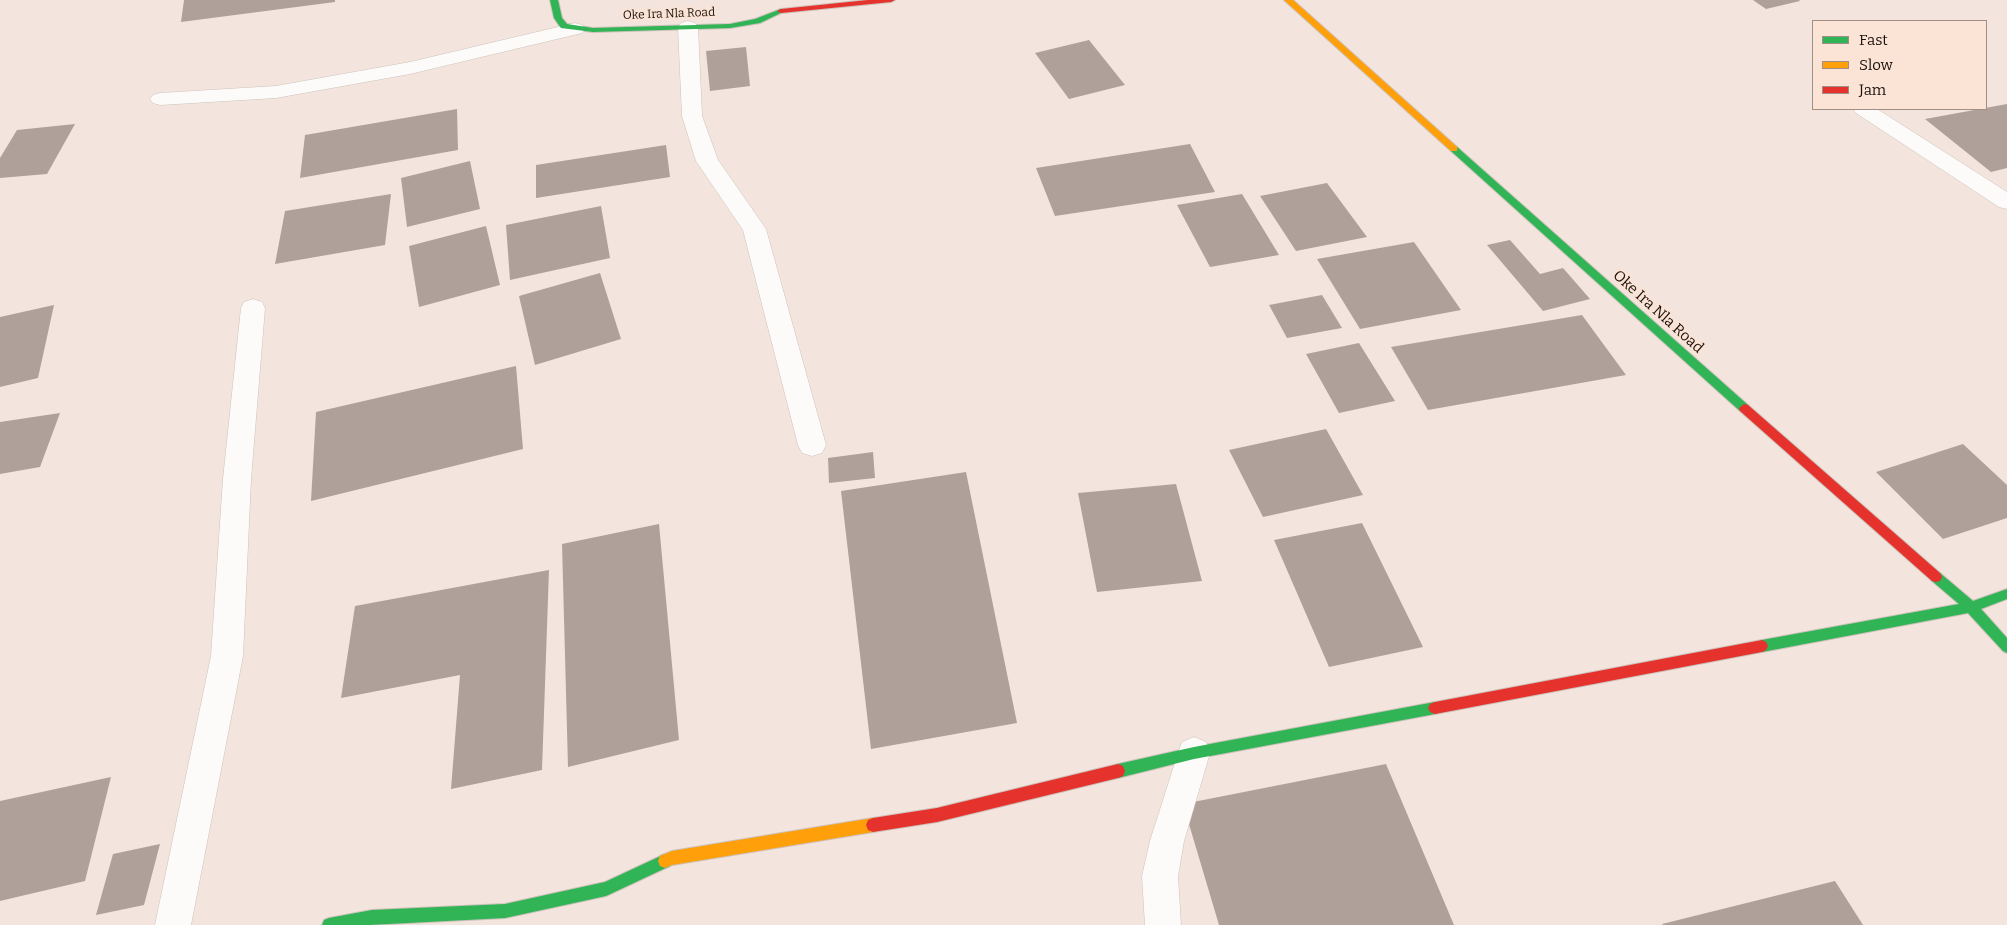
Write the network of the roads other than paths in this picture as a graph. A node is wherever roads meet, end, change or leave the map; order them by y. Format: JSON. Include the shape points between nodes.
{"nodes":[{"id":1,"x":554,"y":0,"type":"edge"},
{"id":2,"x":891,"y":0,"type":"edge"},
{"id":3,"x":1288,"y":0,"type":"edge"},
{"id":4,"x":688,"y":27,"type":"junction"},
{"id":5,"x":575,"y":29,"type":"junction"},
{"id":6,"x":160,"y":99,"type":"dead end"},
{"id":7,"x":1865,"y":110,"type":"edge"},
{"id":8,"x":2007,"y":202,"type":"edge"},
{"id":9,"x":253,"y":308,"type":"dead end"},
{"id":10,"x":812,"y":445,"type":"dead end"},
{"id":11,"x":2007,"y":594,"type":"edge"},
{"id":12,"x":1971,"y":607,"type":"junction"},
{"id":13,"x":2007,"y":647,"type":"edge"},
{"id":14,"x":1194,"y":753,"type":"junction"},
{"id":15,"x":173,"y":925,"type":"edge"},
{"id":16,"x":329,"y":925,"type":"edge"},
{"id":17,"x":1163,"y":925,"type":"edge"}],
"edges":[{"from":1,"to":5,"type":"street","via":[[558,18],[564,26]]},
{"from":2,"to":4,"type":"street","name":"Oke Ira Nla Road","via":[[792,10],[730,26]]},
{"from":3,"to":12,"type":"street","name":"Oke Ira Nla Road"},
{"from":4,"to":5,"type":"street","name":"Oke Ira Nla Road"},
{"from":4,"to":10,"type":"street","via":[[692,116],[707,162],[754,230]]},
{"from":5,"to":6,"type":"street","via":[[410,68],[276,92]]},
{"from":7,"to":8,"type":"street"},
{"from":9,"to":15,"type":"street","via":[[237,479],[227,656]]},
{"from":11,"to":12,"type":"street"},
{"from":12,"to":13,"type":"street","name":"Oke Ira Nla Road"},
{"from":12,"to":14,"type":"street"},
{"from":14,"to":16,"type":"street","via":[[937,816],[672,858],[606,890],[505,911],[372,917]]},
{"from":14,"to":17,"type":"street","via":[[1167,841],[1160,876]]}]}
